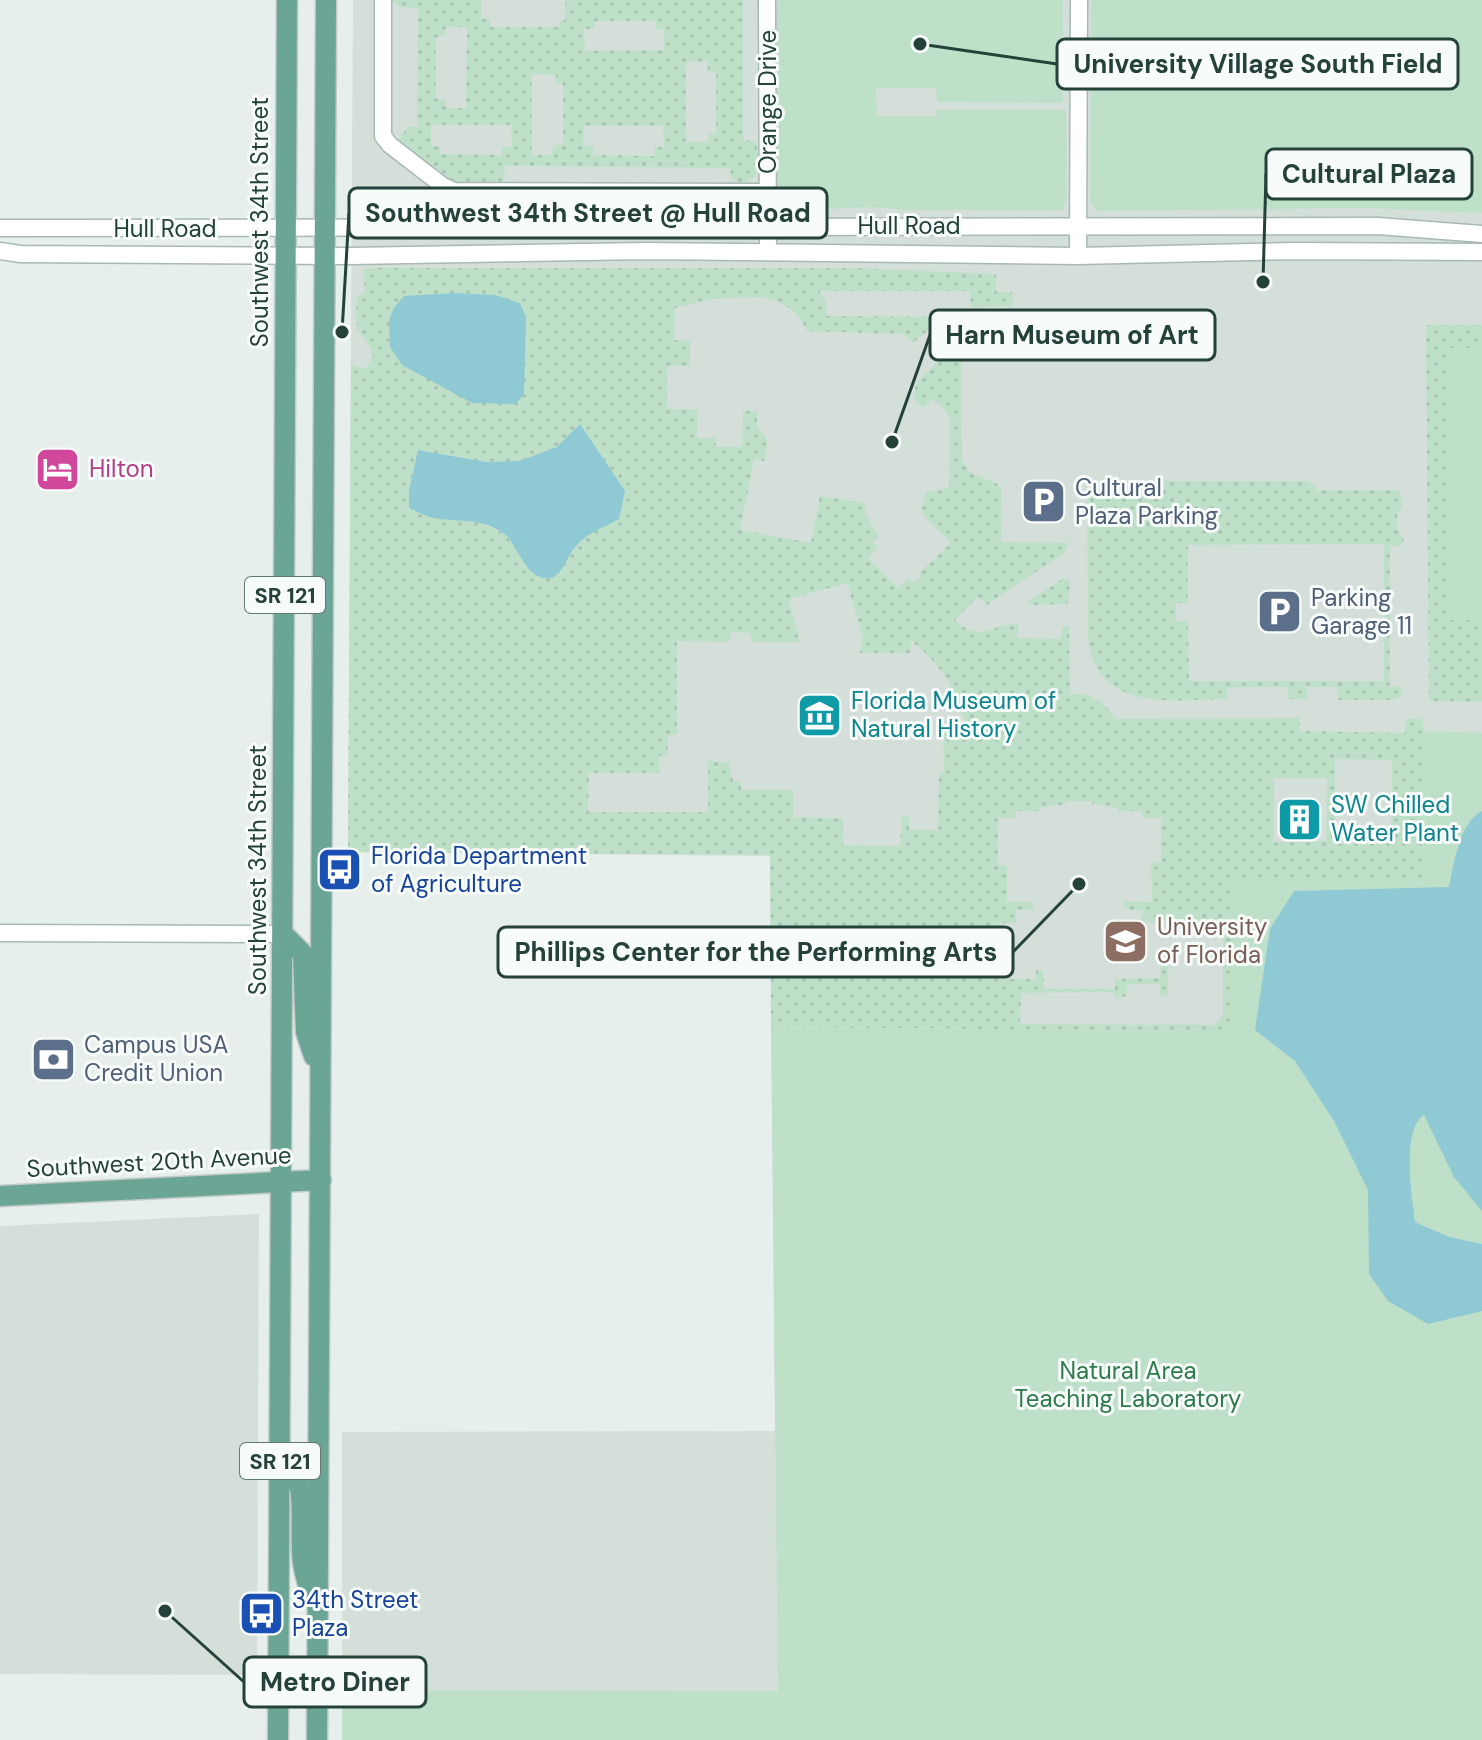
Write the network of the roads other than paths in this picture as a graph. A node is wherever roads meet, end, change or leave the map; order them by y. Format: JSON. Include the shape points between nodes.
{"nodes":[{"id":1,"x":287,"y":0,"type":"edge"},
{"id":2,"x":326,"y":0,"type":"edge"},
{"id":3,"x":383,"y":0,"type":"edge"},
{"id":4,"x":767,"y":0,"type":"edge"},
{"id":5,"x":1079,"y":0,"type":"edge"},
{"id":6,"x":768,"y":192,"type":"junction"},
{"id":7,"x":768,"y":227,"type":"junction"},
{"id":8,"x":0,"y":228,"type":"edge"},
{"id":9,"x":324,"y":228,"type":"junction"},
{"id":10,"x":1079,"y":228,"type":"junction"},
{"id":11,"x":286,"y":229,"type":"junction"},
{"id":12,"x":1482,"y":234,"type":"edge"},
{"id":13,"x":0,"y":251,"type":"edge"},
{"id":14,"x":768,"y":251,"type":"junction"},
{"id":15,"x":1482,"y":252,"type":"edge"},
{"id":16,"x":286,"y":255,"type":"junction"},
{"id":17,"x":324,"y":256,"type":"junction"},
{"id":18,"x":1078,"y":256,"type":"junction"},
{"id":19,"x":0,"y":933,"type":"edge"},
{"id":20,"x":283,"y":934,"type":"junction"},
{"id":21,"x":320,"y":1071,"type":"junction"},
{"id":22,"x":321,"y":1180,"type":"junction"},
{"id":23,"x":283,"y":1183,"type":"junction"},
{"id":24,"x":0,"y":1196,"type":"edge"},
{"id":25,"x":280,"y":1469,"type":"junction"},
{"id":26,"x":318,"y":1604,"type":"junction"},
{"id":27,"x":278,"y":1740,"type":"edge"},
{"id":28,"x":317,"y":1740,"type":"edge"}],
"edges":[{"from":1,"to":11,"type":"main road","name":"Southwest 34th Street","number":"SR 121"},
{"from":2,"to":9,"type":"main road","number":"SR 121"},
{"from":3,"to":6,"type":"street","via":[[383,136],[449,189]]},
{"from":4,"to":6,"type":"street","name":"Orange Drive"},
{"from":5,"to":10,"type":"street"},
{"from":6,"to":7,"type":"street","name":"Orange Drive"},
{"from":7,"to":9,"type":"street","name":"Hull Road"},
{"from":7,"to":10,"type":"street","name":"Hull Road"},
{"from":7,"to":14,"type":"street","name":"Orange Drive"},
{"from":8,"to":11,"type":"street","name":"Hull Road"},
{"from":9,"to":11,"type":"street","name":"Hull Road"},
{"from":9,"to":17,"type":"main road","number":"SR 121"},
{"from":10,"to":12,"type":"street","name":"Hull Road","via":[[1378,226]]},
{"from":10,"to":18,"type":"street"},
{"from":11,"to":16,"type":"main road","name":"Southwest 34th Street","number":"SR 121"},
{"from":13,"to":16,"type":"street","name":"Hull Road"},
{"from":14,"to":17,"type":"street","name":"Hull Road"},
{"from":14,"to":18,"type":"street","name":"Hull Road"},
{"from":15,"to":18,"type":"street","name":"Hull Road"},
{"from":16,"to":17,"type":"street","name":"Hull Road"},
{"from":16,"to":20,"type":"main road","name":"Southwest 34th Street","number":"SR 121"},
{"from":17,"to":21,"type":"main road","number":"SR 121"},
{"from":19,"to":20,"type":"street"},
{"from":20,"to":21,"type":"main road","via":[[303,954],[306,1032]]},
{"from":20,"to":23,"type":"main road","name":"Southwest 34th Street","number":"SR 121"},
{"from":21,"to":22,"type":"main road","number":"SR 121"},
{"from":22,"to":23,"type":"main road","name":"Southwest 20th Avenue"},
{"from":22,"to":26,"type":"main road","number":"SR 121"},
{"from":23,"to":24,"type":"main road","name":"Southwest 20th Avenue"},
{"from":23,"to":25,"type":"main road","name":"Southwest 34th Street","number":"SR 121"},
{"from":25,"to":26,"type":"main road","via":[[300,1487],[305,1580]]},
{"from":25,"to":27,"type":"main road","name":"Southwest 34th Street","number":"SR 121"},
{"from":26,"to":28,"type":"main road","number":"SR 121"}]}
